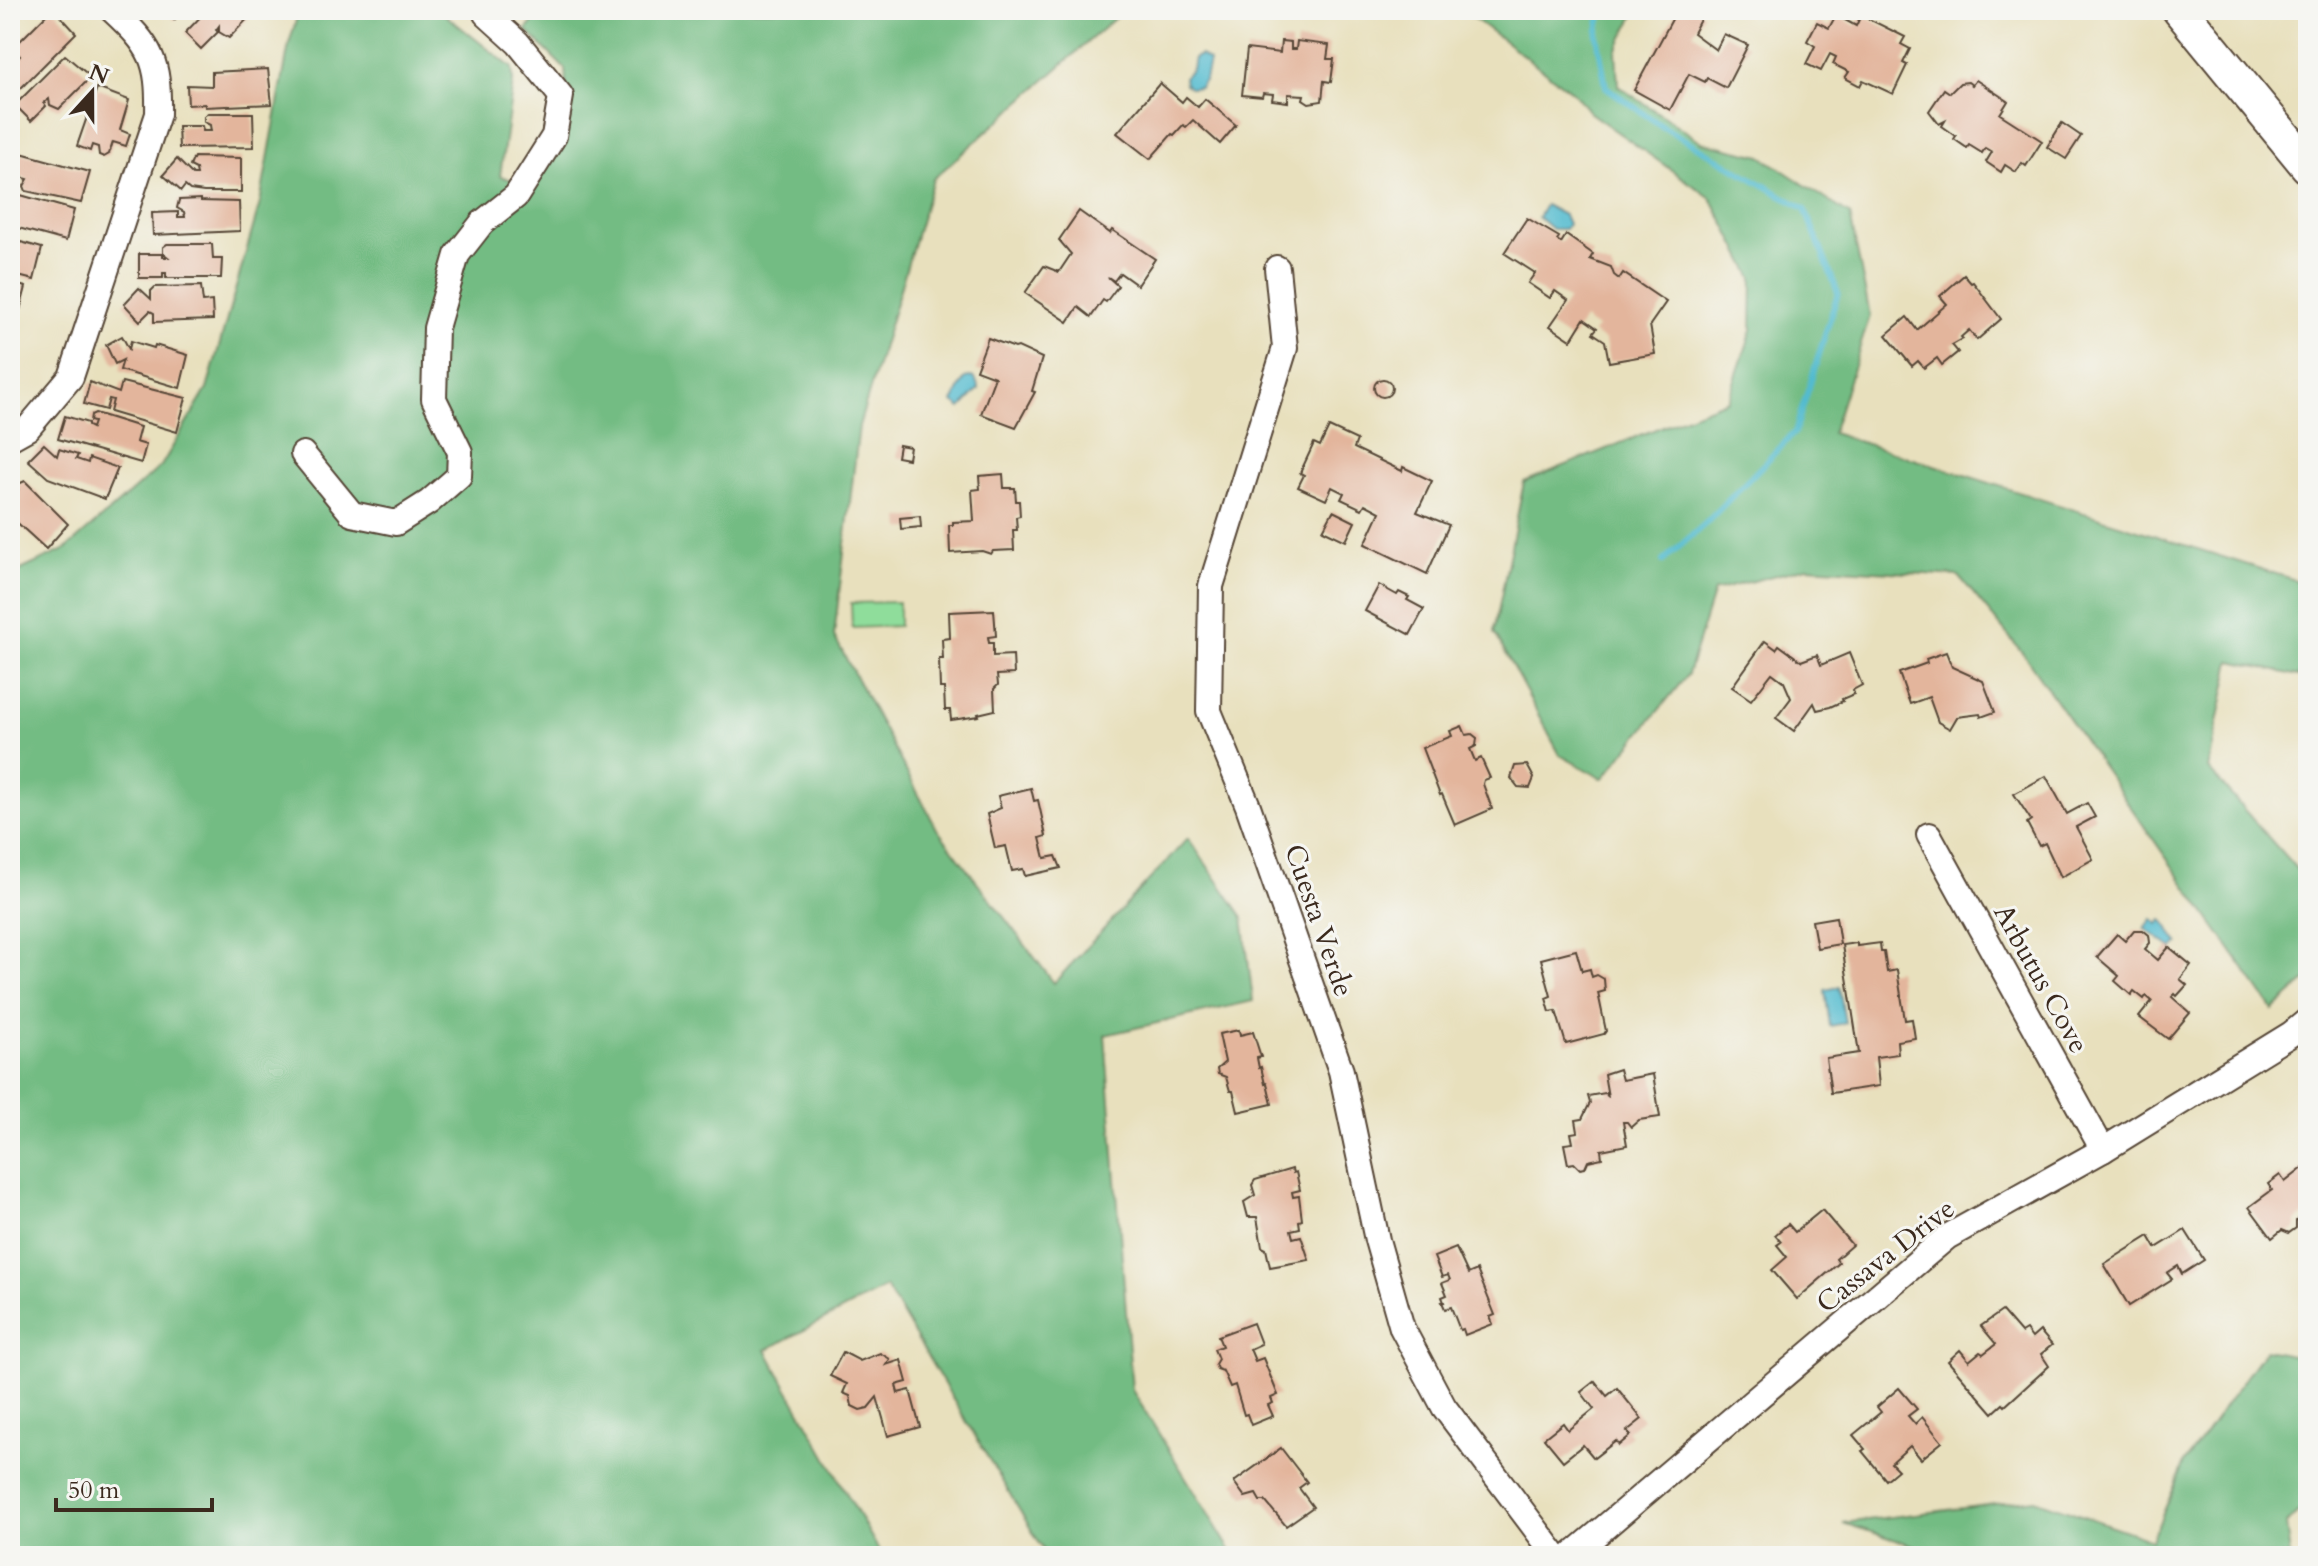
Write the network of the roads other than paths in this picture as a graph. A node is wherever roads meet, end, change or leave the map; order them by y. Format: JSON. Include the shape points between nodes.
{"nodes":[{"id":1,"x":112,"y":10,"type":"edge"},
{"id":2,"x":485,"y":10,"type":"edge"},
{"id":3,"x":2183,"y":11,"type":"edge"},
{"id":4,"x":2308,"y":166,"type":"edge"},
{"id":5,"x":1277,"y":268,"type":"dead end"},
{"id":6,"x":10,"y":438,"type":"edge"},
{"id":7,"x":303,"y":454,"type":"dead end"},
{"id":8,"x":1929,"y":835,"type":"dead end"},
{"id":9,"x":2308,"y":1020,"type":"edge"},
{"id":10,"x":2103,"y":1150,"type":"junction"},
{"id":11,"x":1556,"y":1556,"type":"edge"},
{"id":12,"x":1571,"y":1556,"type":"edge"}],
"edges":[{"from":1,"to":6,"type":"street","via":[[154,59],[158,114],[71,377],[28,428]]},
{"from":2,"to":7,"type":"street","via":[[561,96],[554,136],[516,196],[482,223],[457,255],[436,328],[434,399],[460,452],[459,476],[396,523],[352,514]]},
{"from":3,"to":4,"type":"street"},
{"from":5,"to":11,"type":"street","name":"Cuesta Verde","via":[[1285,348],[1211,586],[1209,711],[1341,1071],[1377,1240],[1402,1328],[1444,1407]]},
{"from":8,"to":10,"type":"street","name":"Arbutus Cove"},
{"from":9,"to":10,"type":"street","name":"Cassava Drive"},
{"from":10,"to":12,"type":"street","name":"Cassava Drive","via":[[1947,1237]]}]}
